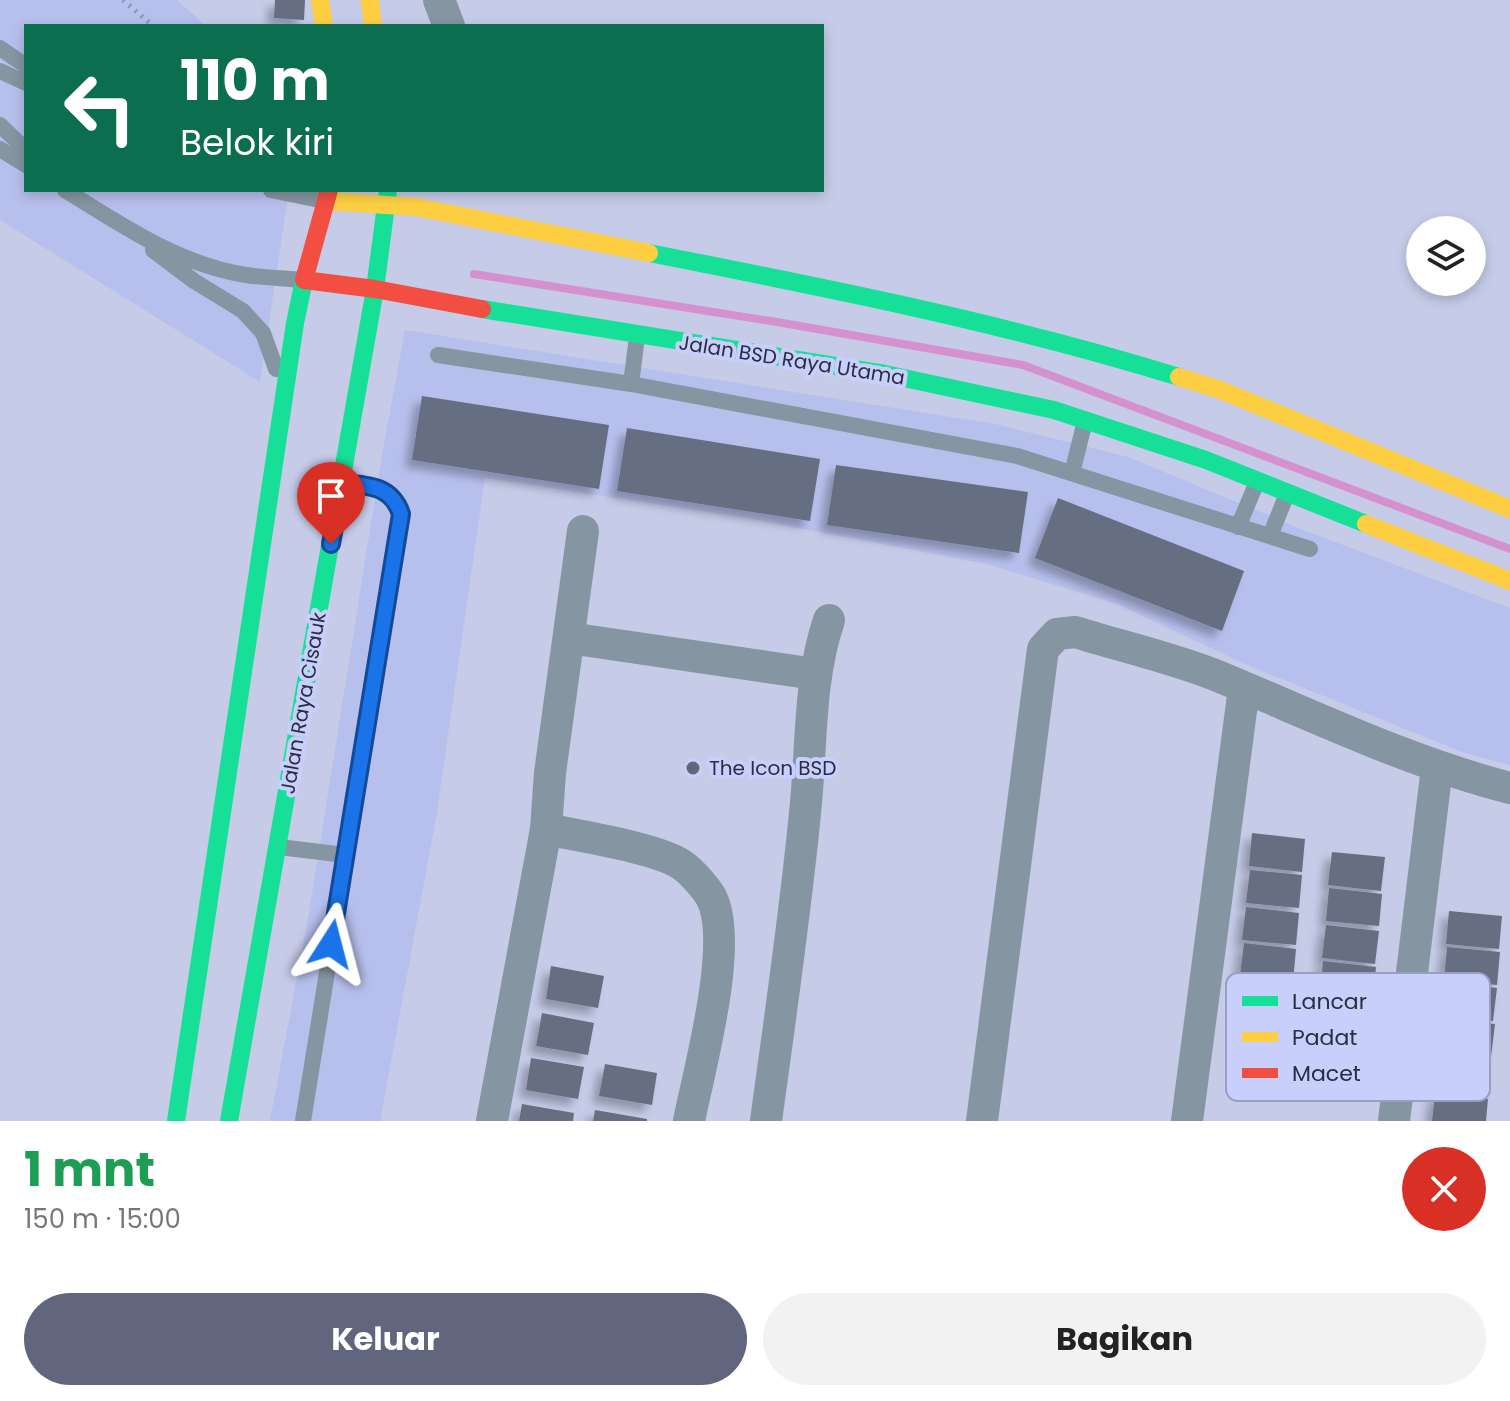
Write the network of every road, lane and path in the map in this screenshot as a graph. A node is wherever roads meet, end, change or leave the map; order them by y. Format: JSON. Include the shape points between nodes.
{"nodes":[{"id":1,"x":123,"y":0,"type":"edge"},
{"id":2,"x":320,"y":0,"type":"edge"},
{"id":3,"x":370,"y":0,"type":"edge"},
{"id":4,"x":439,"y":0,"type":"edge"},
{"id":5,"x":151,"y":24,"type":"edge"},
{"id":6,"x":324,"y":24,"type":"edge"},
{"id":7,"x":373,"y":24,"type":"edge"},
{"id":8,"x":448,"y":24,"type":"edge"},
{"id":9,"x":0,"y":48,"type":"edge"},
{"id":10,"x":24,"y":65,"type":"edge"},
{"id":11,"x":0,"y":71,"type":"edge"},
{"id":12,"x":24,"y":82,"type":"edge"},
{"id":13,"x":0,"y":125,"type":"edge"},
{"id":14,"x":24,"y":148,"type":"edge"},
{"id":15,"x":0,"y":149,"type":"edge"},
{"id":16,"x":24,"y":164,"type":"edge"},
{"id":17,"x":69,"y":192,"type":"edge"},
{"id":18,"x":290,"y":192,"type":"edge"},
{"id":19,"x":441,"y":195,"type":"dead end"},
{"id":20,"x":328,"y":196,"type":"edge"},
{"id":21,"x":388,"y":197,"type":"edge"},
{"id":22,"x":473,"y":200,"type":"edge"},
{"id":23,"x":511,"y":227,"type":"junction"},
{"id":24,"x":130,"y":231,"type":"junction"},
{"id":25,"x":304,"y":280,"type":"junction"},
{"id":26,"x":375,"y":289,"type":"junction"},
{"id":27,"x":637,"y":335,"type":"junction"},
{"id":28,"x":438,"y":355,"type":"dead end"},
{"id":29,"x":631,"y":384,"type":"junction"},
{"id":30,"x":285,"y":392,"type":"junction"},
{"id":31,"x":1085,"y":420,"type":"junction"},
{"id":32,"x":1072,"y":473,"type":"junction"},
{"id":33,"x":1257,"y":481,"type":"junction"},
{"id":34,"x":342,"y":483,"type":"junction"},
{"id":35,"x":1287,"y":493,"type":"junction"},
{"id":36,"x":1510,"y":509,"type":"edge"},
{"id":37,"x":1238,"y":527,"type":"junction"},
{"id":38,"x":583,"y":531,"type":"dead end"},
{"id":39,"x":1270,"y":536,"type":"junction"},
{"id":40,"x":1310,"y":549,"type":"dead end"},
{"id":41,"x":1510,"y":581,"type":"edge"},
{"id":42,"x":829,"y":620,"type":"dead end"},
{"id":43,"x":569,"y":638,"type":"junction"},
{"id":44,"x":815,"y":674,"type":"junction"},
{"id":45,"x":1244,"y":688,"type":"junction"},
{"id":46,"x":1437,"y":767,"type":"junction"},
{"id":47,"x":1510,"y":788,"type":"edge"},
{"id":48,"x":546,"y":829,"type":"junction"},
{"id":49,"x":277,"y":847,"type":"junction"},
{"id":50,"x":345,"y":855,"type":"junction"},
{"id":51,"x":1412,"y":973,"type":"edge"},
{"id":52,"x":1396,"y":1101,"type":"edge"},
{"id":53,"x":176,"y":1121,"type":"edge"},
{"id":54,"x":229,"y":1121,"type":"edge"},
{"id":55,"x":303,"y":1121,"type":"edge"},
{"id":56,"x":492,"y":1121,"type":"edge"},
{"id":57,"x":689,"y":1121,"type":"edge"},
{"id":58,"x":766,"y":1121,"type":"edge"},
{"id":59,"x":982,"y":1121,"type":"edge"},
{"id":60,"x":1187,"y":1121,"type":"edge"},
{"id":61,"x":1394,"y":1121,"type":"edge"}],
"edges":[{"from":1,"to":5,"type":"path"},
{"from":2,"to":6,"type":"main road"},
{"from":3,"to":7,"type":"main road"},
{"from":4,"to":8,"type":"street"},
{"from":9,"to":10,"type":"lane"},
{"from":11,"to":12,"type":"lane"},
{"from":13,"to":14,"type":"lane"},
{"from":15,"to":16,"type":"lane"},
{"from":17,"to":24,"type":"lane","name":"Jalan BSD Raya Utama"},
{"from":18,"to":20,"type":"lane"},
{"from":19,"to":22,"type":"main road"},
{"from":20,"to":21,"type":"main road"},
{"from":20,"to":25,"type":"main road"},
{"from":21,"to":23,"type":"main road"},
{"from":21,"to":26,"type":"main road","name":"Jalan Raya Cisauk"},
{"from":22,"to":23,"type":"main road"},
{"from":23,"to":36,"type":"main road","via":[[878,298],[1083,347],[1218,389]]},
{"from":24,"to":25,"type":"lane","name":"Jalan BSD Raya Utama","via":[[232,272]]},
{"from":24,"to":30,"type":"lane","via":[[243,311],[263,333]]},
{"from":25,"to":26,"type":"main road","name":"Jalan BSD Raya Utama"},
{"from":25,"to":30,"type":"main road"},
{"from":26,"to":27,"type":"main road","name":"Jalan BSD Raya Utama"},
{"from":26,"to":34,"type":"main road","name":"Jalan Raya Cisauk"},
{"from":27,"to":29,"type":"lane"},
{"from":27,"to":31,"type":"main road","name":"Jalan BSD Raya Utama","via":[[885,374]]},
{"from":28,"to":29,"type":"lane"},
{"from":29,"to":32,"type":"lane","via":[[1017,456]]},
{"from":30,"to":53,"type":"main road"},
{"from":31,"to":32,"type":"lane"},
{"from":31,"to":33,"type":"main road","name":"Jalan BSD Raya Utama"},
{"from":32,"to":37,"type":"lane"},
{"from":33,"to":35,"type":"main road","name":"Jalan BSD Raya Utama"},
{"from":33,"to":37,"type":"lane"},
{"from":34,"to":49,"type":"main road","name":"Jalan Raya Cisauk"},
{"from":34,"to":50,"type":"lane","via":[[381,488],[397,502],[401,514]]},
{"from":35,"to":39,"type":"lane"},
{"from":35,"to":41,"type":"main road","name":"Jalan BSD Raya Utama"},
{"from":37,"to":39,"type":"lane"},
{"from":38,"to":43,"type":"street"},
{"from":39,"to":40,"type":"lane"},
{"from":42,"to":44,"type":"street"},
{"from":43,"to":44,"type":"street"},
{"from":43,"to":48,"type":"street"},
{"from":44,"to":58,"type":"street","via":[[799,878]]},
{"from":45,"to":46,"type":"street"},
{"from":45,"to":59,"type":"street","via":[[1075,632],[1057,634],[1043,649]]},
{"from":45,"to":60,"type":"street"},
{"from":46,"to":47,"type":"street"},
{"from":46,"to":51,"type":"street"},
{"from":48,"to":56,"type":"street"},
{"from":48,"to":57,"type":"street","via":[[649,852],[682,865],[711,897],[720,937],[717,979]]},
{"from":49,"to":50,"type":"lane"},
{"from":49,"to":54,"type":"main road","name":"Jalan Raya Cisauk"},
{"from":50,"to":55,"type":"lane"},
{"from":52,"to":61,"type":"street"}]}
